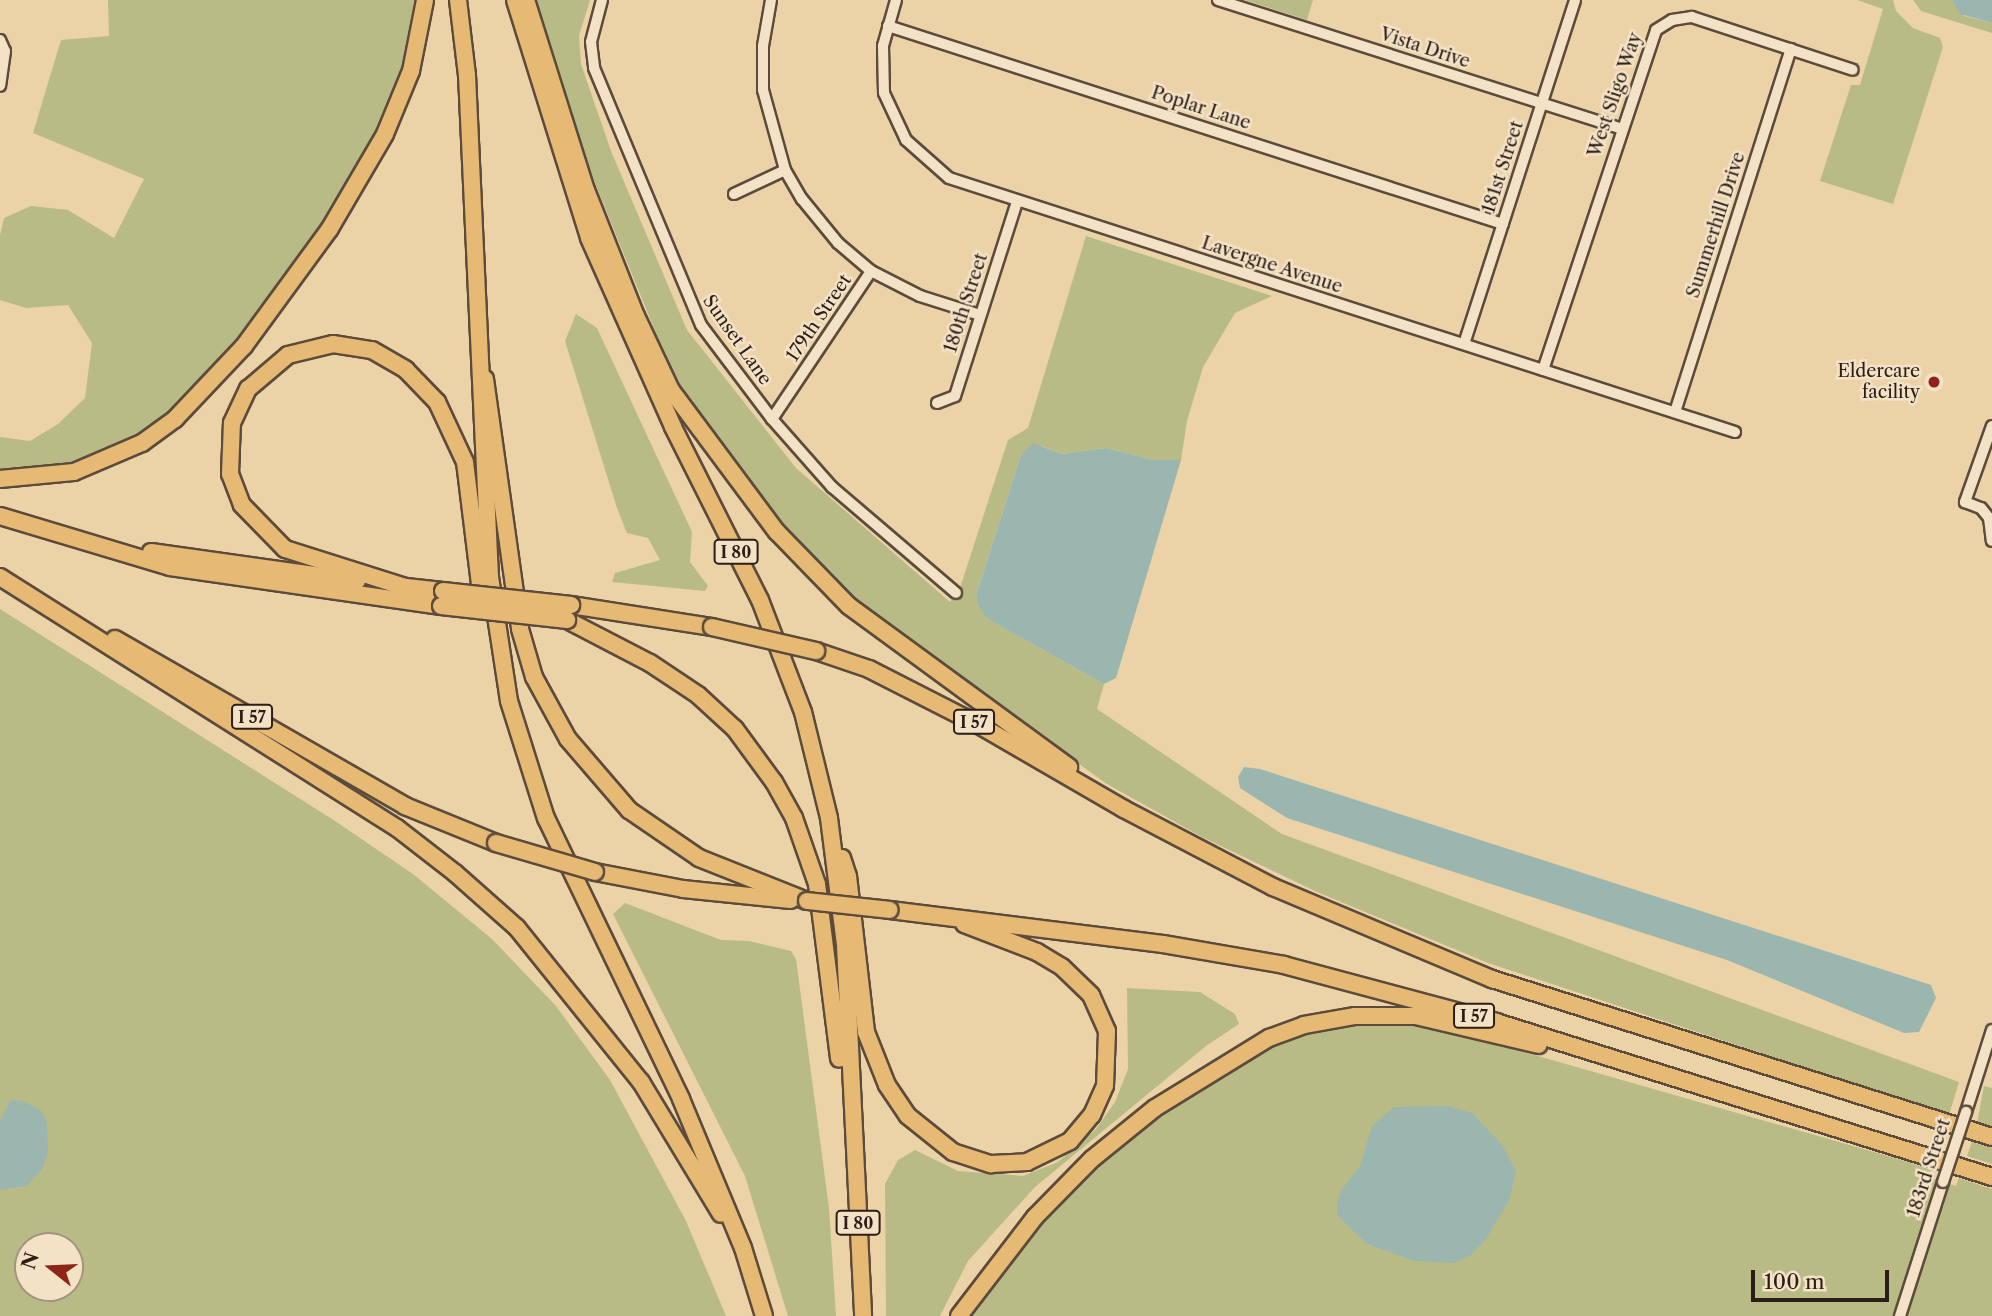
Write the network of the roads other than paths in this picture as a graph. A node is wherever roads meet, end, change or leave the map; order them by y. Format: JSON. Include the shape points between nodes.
{"nodes":[{"id":1,"x":425,"y":0,"type":"edge"},
{"id":2,"x":458,"y":0,"type":"edge"},
{"id":3,"x":515,"y":0,"type":"edge"},
{"id":4,"x":526,"y":0,"type":"edge"},
{"id":5,"x":602,"y":0,"type":"edge"},
{"id":6,"x":771,"y":0,"type":"edge"},
{"id":7,"x":896,"y":0,"type":"edge"},
{"id":8,"x":1218,"y":0,"type":"edge"},
{"id":9,"x":1575,"y":0,"type":"edge"},
{"id":10,"x":888,"y":26,"type":"junction"},
{"id":11,"x":0,"y":40,"type":"edge"},
{"id":12,"x":1791,"y":49,"type":"junction"},
{"id":13,"x":1853,"y":70,"type":"dead end"},
{"id":14,"x":0,"y":86,"type":"edge"},
{"id":15,"x":1542,"y":103,"type":"junction"},
{"id":16,"x":1621,"y":129,"type":"junction"},
{"id":17,"x":785,"y":170,"type":"junction"},
{"id":18,"x":734,"y":194,"type":"dead end"},
{"id":19,"x":1017,"y":202,"type":"junction"},
{"id":20,"x":1503,"y":224,"type":"junction"},
{"id":21,"x":871,"y":271,"type":"junction"},
{"id":22,"x":980,"y":315,"type":"junction"},
{"id":23,"x":1464,"y":344,"type":"junction"},
{"id":24,"x":478,"y":357,"type":"junction"},
{"id":25,"x":1543,"y":370,"type":"junction"},
{"id":26,"x":937,"y":403,"type":"dead end"},
{"id":27,"x":1675,"y":412,"type":"junction"},
{"id":28,"x":772,"y":419,"type":"junction"},
{"id":29,"x":1992,"y":425,"type":"edge"},
{"id":30,"x":1735,"y":432,"type":"dead end"},
{"id":31,"x":0,"y":479,"type":"edge"},
{"id":32,"x":0,"y":516,"type":"edge"},
{"id":33,"x":1992,"y":541,"type":"edge"},
{"id":34,"x":85,"y":542,"type":"junction"},
{"id":35,"x":5,"y":580,"type":"edge"},
{"id":36,"x":405,"y":587,"type":"junction"},
{"id":37,"x":956,"y":593,"type":"dead end"},
{"id":38,"x":442,"y":599,"type":"junction"},
{"id":39,"x":569,"y":612,"type":"junction"},
{"id":40,"x":509,"y":701,"type":"junction"},
{"id":41,"x":1124,"y":809,"type":"junction"},
{"id":42,"x":829,"y":818,"type":"junction"},
{"id":43,"x":763,"y":890,"type":"junction"},
{"id":44,"x":942,"y":916,"type":"junction"},
{"id":45,"x":1992,"y":1030,"type":"edge"},
{"id":46,"x":1656,"y":1073,"type":"junction"},
{"id":47,"x":852,"y":1131,"type":"junction"},
{"id":48,"x":1992,"y":1137,"type":"edge"},
{"id":49,"x":1992,"y":1177,"type":"edge"},
{"id":50,"x":743,"y":1248,"type":"junction"},
{"id":51,"x":764,"y":1316,"type":"edge"},
{"id":52,"x":863,"y":1316,"type":"edge"},
{"id":53,"x":959,"y":1316,"type":"edge"},
{"id":54,"x":1900,"y":1316,"type":"edge"}],
"edges":[{"from":1,"to":31,"type":"highway","via":[[411,71],[385,134],[329,230],[244,346],[176,419],[142,443],[74,472]]},
{"from":2,"to":24,"type":"highway","via":[[467,75]]},
{"from":3,"to":42,"type":"highway","number":"I 80","via":[[589,238],[673,427],[760,600],[803,712]]},
{"from":4,"to":41,"type":"highway","via":[[586,191],[636,316],[671,390],[729,469],[777,532],[849,606]]},
{"from":5,"to":28,"type":"street","name":"Sunset Lane","via":[[591,42],[594,68],[686,298]]},
{"from":6,"to":17,"type":"street","via":[[763,46],[763,90]]},
{"from":7,"to":10,"type":"street"},
{"from":8,"to":15,"type":"street","name":"Vista Drive"},
{"from":9,"to":15,"type":"street","name":"181st Street"},
{"from":10,"to":19,"type":"street","name":"Lavergne Avenue","via":[[883,46],[884,93],[906,140],[949,178]]},
{"from":10,"to":20,"type":"street","name":"Poplar Lane"},
{"from":11,"to":14,"type":"street","via":[[5,51]]},
{"from":12,"to":13,"type":"street","name":"West Sligo Way"},
{"from":12,"to":16,"type":"street","name":"West Sligo Way","via":[[1692,17],[1667,23],[1649,41]]},
{"from":12,"to":27,"type":"street","name":"Summerhill Drive"},
{"from":15,"to":16,"type":"street","name":"Vista Drive"},
{"from":15,"to":20,"type":"street","name":"181st Street"},
{"from":16,"to":25,"type":"street","name":"West Sligo Way"},
{"from":17,"to":18,"type":"street"},
{"from":17,"to":21,"type":"street","via":[[815,218]]},
{"from":19,"to":22,"type":"street","name":"180th Street"},
{"from":19,"to":23,"type":"street","name":"Lavergne Avenue"},
{"from":20,"to":23,"type":"street","name":"181st Street"},
{"from":21,"to":22,"type":"street","via":[[920,296]]},
{"from":21,"to":28,"type":"street","name":"179th Street"},
{"from":22,"to":26,"type":"street","name":"180th Street","via":[[955,396]]},
{"from":23,"to":25,"type":"street","name":"Lavergne Avenue"},
{"from":24,"to":40,"type":"highway","via":[[490,578]]},
{"from":24,"to":43,"type":"highway","via":[[491,398],[520,629],[548,705],[587,766],[629,810],[698,858]]},
{"from":25,"to":27,"type":"street","name":"Lavergne Avenue"},
{"from":27,"to":30,"type":"street","name":"Lavergne Avenue"},
{"from":28,"to":37,"type":"street","name":"Sunset Lane","via":[[832,487]]},
{"from":29,"to":33,"type":"street","via":[[1965,502],[1981,508],[1989,518]]},
{"from":32,"to":34,"type":"highway"},
{"from":34,"to":36,"type":"highway"},
{"from":34,"to":38,"type":"highway","via":[[170,567]]},
{"from":35,"to":43,"type":"highway","number":"I 57","bridge":true,"via":[[141,652],[405,806],[496,843],[595,872],[683,889]]},
{"from":35,"to":50,"type":"highway","via":[[397,828],[517,928],[641,1082]]},
{"from":36,"to":38,"type":"highway"},
{"from":36,"to":40,"type":"highway","via":[[285,549],[242,505],[230,474],[232,423],[248,390],[288,355],[332,344],[372,350],[407,370],[437,402],[465,462],[491,660]]},
{"from":38,"to":39,"type":"highway","bridge":true},
{"from":39,"to":41,"type":"highway","number":"I 57","bridge":true,"via":[[712,627],[816,651],[869,669],[979,725]]},
{"from":39,"to":47,"type":"highway","via":[[698,695],[742,737],[780,792],[802,837],[817,884],[843,1093]]},
{"from":40,"to":50,"type":"highway","via":[[546,818],[681,1099]]},
{"from":41,"to":48,"type":"highway","number":"I 57","via":[[1273,887],[1492,979]]},
{"from":42,"to":44,"type":"highway","via":[[848,876],[866,1032],[878,1069],[897,1100],[936,1141],[964,1157],[1016,1164],[1052,1153],[1080,1131],[1105,1086],[1109,1045],[1100,1013],[1086,989],[1050,959]]},
{"from":42,"to":47,"type":"highway","number":"I 80","via":[[845,945]]},
{"from":43,"to":44,"type":"highway","number":"I 57","bridge":true,"via":[[807,901]]},
{"from":44,"to":46,"type":"highway","number":"I 57","via":[[1163,944],[1284,965],[1496,1022]]},
{"from":45,"to":54,"type":"street","name":"183rd Street","bridge":true},
{"from":46,"to":49,"type":"highway","number":"I 57"},
{"from":46,"to":53,"type":"highway","via":[[1416,1016],[1355,1016],[1304,1025],[1218,1065],[1092,1159],[1035,1217]]},
{"from":47,"to":52,"type":"highway","number":"I 80"},
{"from":50,"to":51,"type":"highway"}]}
